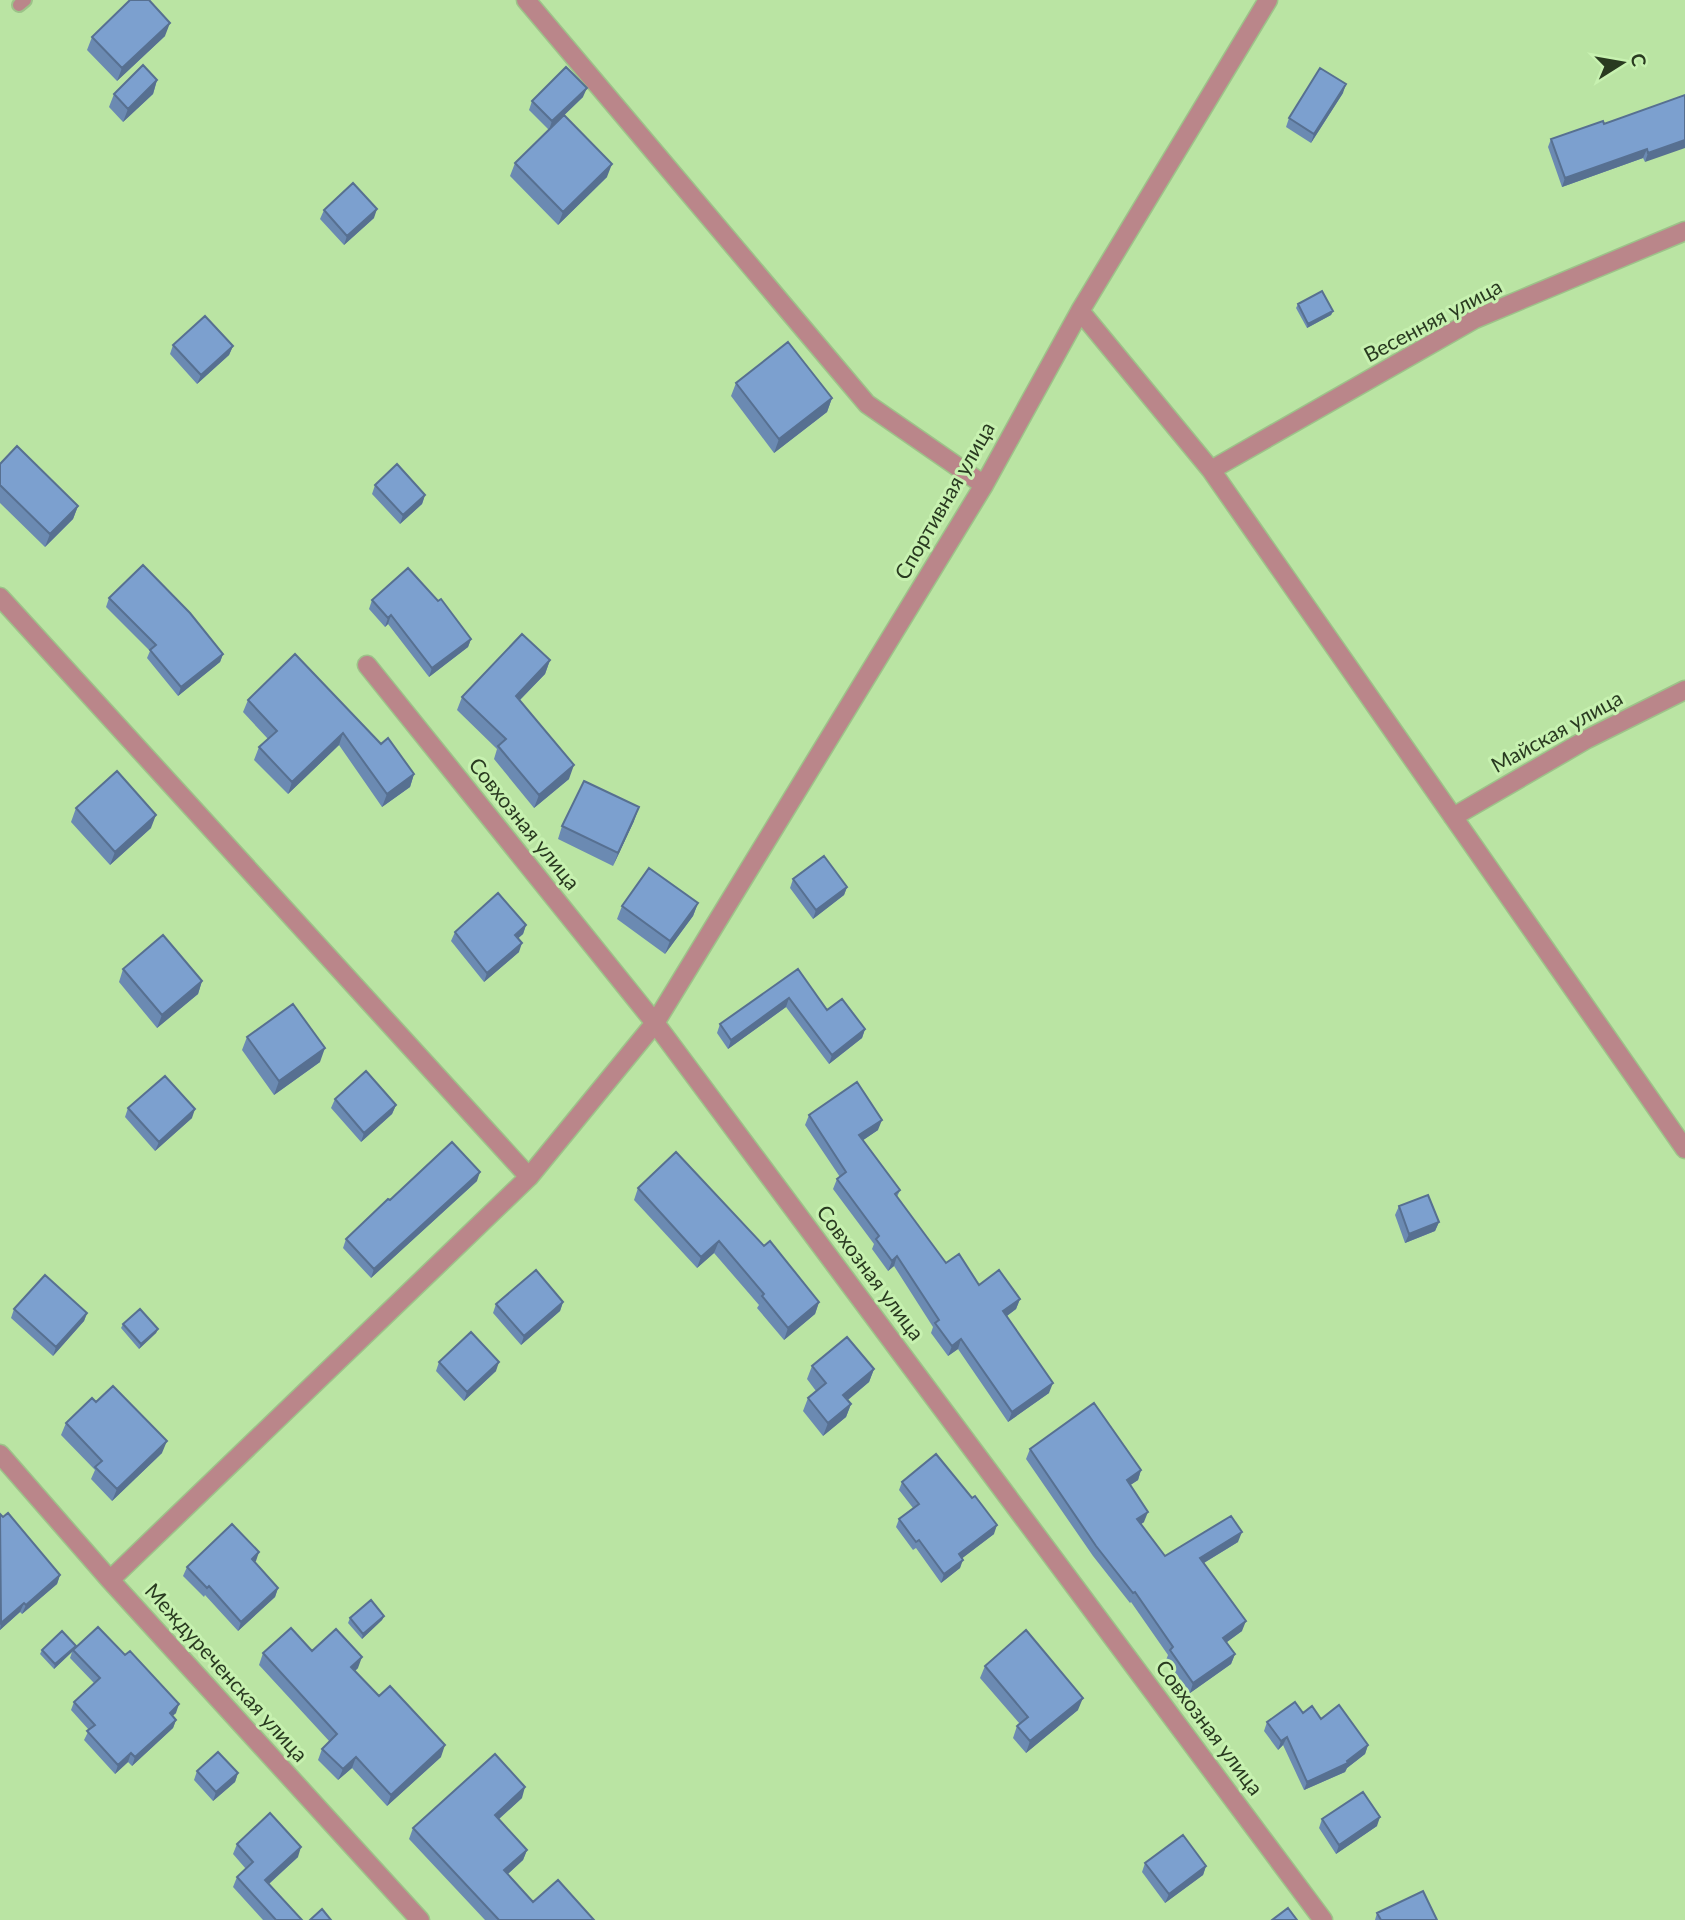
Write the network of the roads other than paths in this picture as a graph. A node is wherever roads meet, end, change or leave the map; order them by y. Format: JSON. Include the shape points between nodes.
{"nodes":[{"id":1,"x":526,"y":0,"type":"edge"},
{"id":2,"x":1268,"y":0,"type":"edge"},
{"id":3,"x":1685,"y":231,"type":"edge"},
{"id":4,"x":1080,"y":311,"type":"junction"},
{"id":5,"x":1211,"y":470,"type":"junction"},
{"id":6,"x":984,"y":485,"type":"junction"},
{"id":7,"x":0,"y":597,"type":"edge"},
{"id":8,"x":367,"y":665,"type":"dead end"},
{"id":9,"x":1685,"y":690,"type":"edge"},
{"id":10,"x":1453,"y":817,"type":"junction"},
{"id":11,"x":655,"y":1023,"type":"junction"},
{"id":12,"x":1685,"y":1149,"type":"edge"},
{"id":13,"x":529,"y":1177,"type":"junction"},
{"id":14,"x":0,"y":1454,"type":"edge"},
{"id":15,"x":110,"y":1580,"type":"junction"},
{"id":16,"x":420,"y":1920,"type":"edge"},
{"id":17,"x":1323,"y":1920,"type":"edge"}],
"edges":[{"from":1,"to":6,"type":"street","via":[[867,404]]},
{"from":2,"to":4,"type":"street","name":"Спортивная улица"},
{"from":3,"to":5,"type":"street","name":"Весенняя улица","via":[[1475,319]]},
{"from":4,"to":5,"type":"street"},
{"from":4,"to":6,"type":"street","name":"Спортивная улица"},
{"from":5,"to":10,"type":"street"},
{"from":6,"to":11,"type":"street","name":"Спортивная улица"},
{"from":7,"to":13,"type":"street"},
{"from":8,"to":11,"type":"street","name":"Совхозная улица"},
{"from":9,"to":10,"type":"street","name":"Майская улица","via":[[1587,739]]},
{"from":10,"to":12,"type":"street"},
{"from":11,"to":13,"type":"street","name":"Спортивная улица"},
{"from":11,"to":17,"type":"street","name":"Совхозная улица"},
{"from":13,"to":15,"type":"street","name":"Спортивная улица"},
{"from":14,"to":15,"type":"street","name":"Междуреченская улица"},
{"from":15,"to":16,"type":"street","name":"Междуреченская улица"}]}
